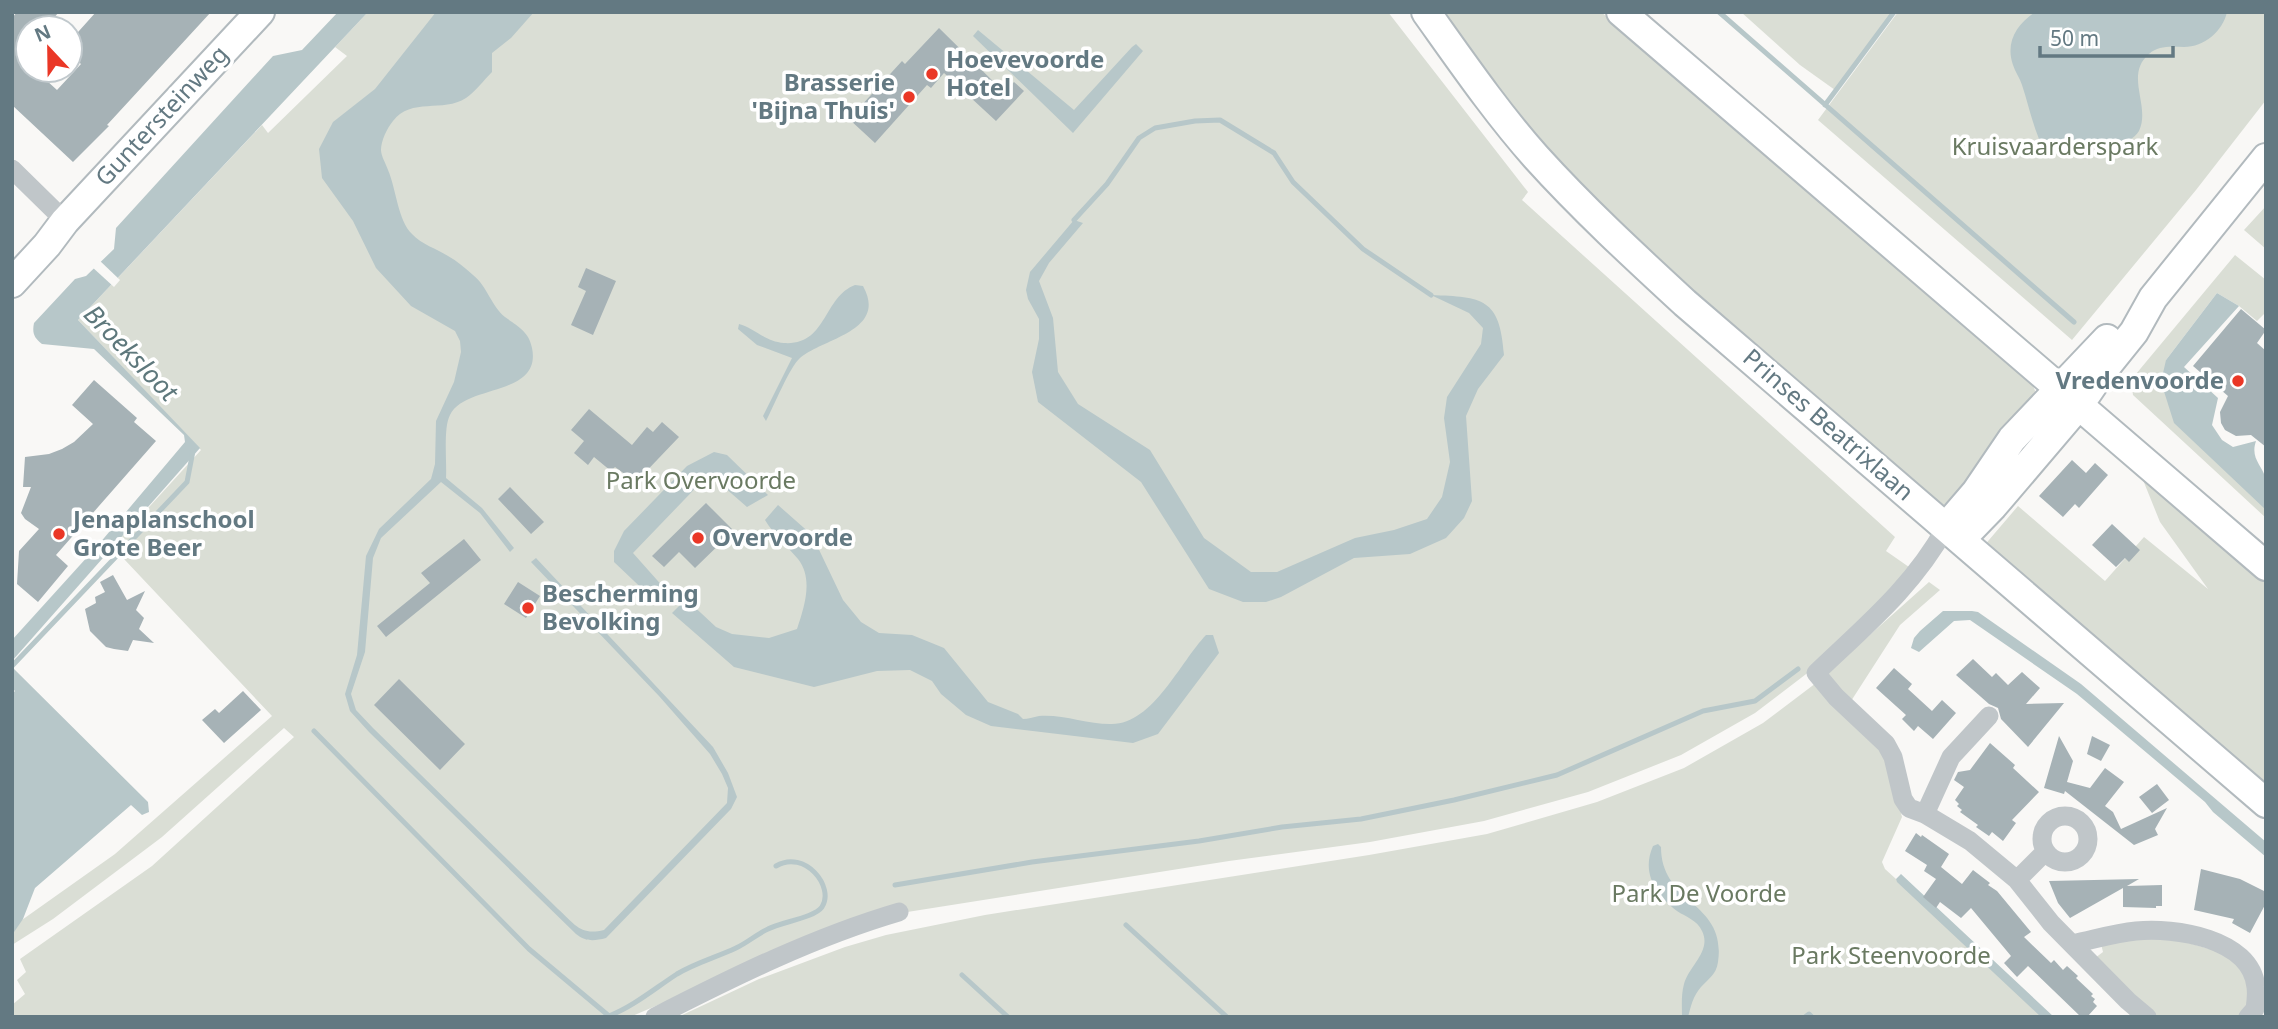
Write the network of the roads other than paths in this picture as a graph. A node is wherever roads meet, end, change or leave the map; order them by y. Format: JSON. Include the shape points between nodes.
{"nodes":[{"id":1,"x":260,"y":12,"type":"edge"},
{"id":2,"x":1426,"y":12,"type":"edge"},
{"id":3,"x":1621,"y":12,"type":"edge"},
{"id":4,"x":2266,"y":158,"type":"edge"},
{"id":5,"x":12,"y":169,"type":"edge"},
{"id":6,"x":65,"y":221,"type":"junction"},
{"id":7,"x":12,"y":262,"type":"edge"},
{"id":8,"x":12,"y":283,"type":"edge"},
{"id":9,"x":2069,"y":397,"type":"junction"},
{"id":10,"x":1953,"y":533,"type":"junction"},
{"id":11,"x":2266,"y":566,"type":"edge"},
{"id":12,"x":1989,"y":716,"type":"dead end"},
{"id":13,"x":2266,"y":803,"type":"edge"},
{"id":14,"x":1925,"y":814,"type":"junction"},
{"id":15,"x":2045,"y":852,"type":"dead end"},
{"id":16,"x":2017,"y":880,"type":"junction"},
{"id":17,"x":899,"y":912,"type":"dead end"},
{"id":18,"x":2072,"y":944,"type":"junction"},
{"id":19,"x":655,"y":1017,"type":"edge"},
{"id":20,"x":2147,"y":1017,"type":"edge"},
{"id":21,"x":2248,"y":1017,"type":"edge"}],
"edges":[{"from":1,"to":6,"type":"main road","name":"Guntersteinweg"},
{"from":2,"to":10,"type":"main road","name":"Prinses Beatrixlaan","via":[[1534,155],[1609,233]]},
{"from":3,"to":9,"type":"main road"},
{"from":4,"to":9,"type":"main road","via":[[2153,298],[2134,332],[2101,373]]},
{"from":5,"to":6,"type":"street"},
{"from":6,"to":7,"type":"main road","name":"Guntersteinweg","via":[[37,236]]},
{"from":6,"to":8,"type":"main road","name":"Guntersteinweg"},
{"from":9,"to":10,"type":"main road","via":[[1993,506]]},
{"from":9,"to":11,"type":"main road"},
{"from":10,"to":13,"type":"main road","name":"Prinses Beatrixlaan"},
{"from":10,"to":14,"type":"street","via":[[1816,673],[1886,744],[1903,799],[1909,808]]},
{"from":12,"to":14,"type":"street","via":[[1951,757]]},
{"from":14,"to":16,"type":"street","via":[[1970,841]]},
{"from":15,"to":16,"type":"street"},
{"from":16,"to":18,"type":"street"},
{"from":17,"to":19,"type":"street","via":[[737,975]]},
{"from":18,"to":20,"type":"street"},
{"from":18,"to":21,"type":"street","via":[[2135,931],[2173,930],[2216,941],[2245,961],[2256,986],[2255,1009]]}]}
